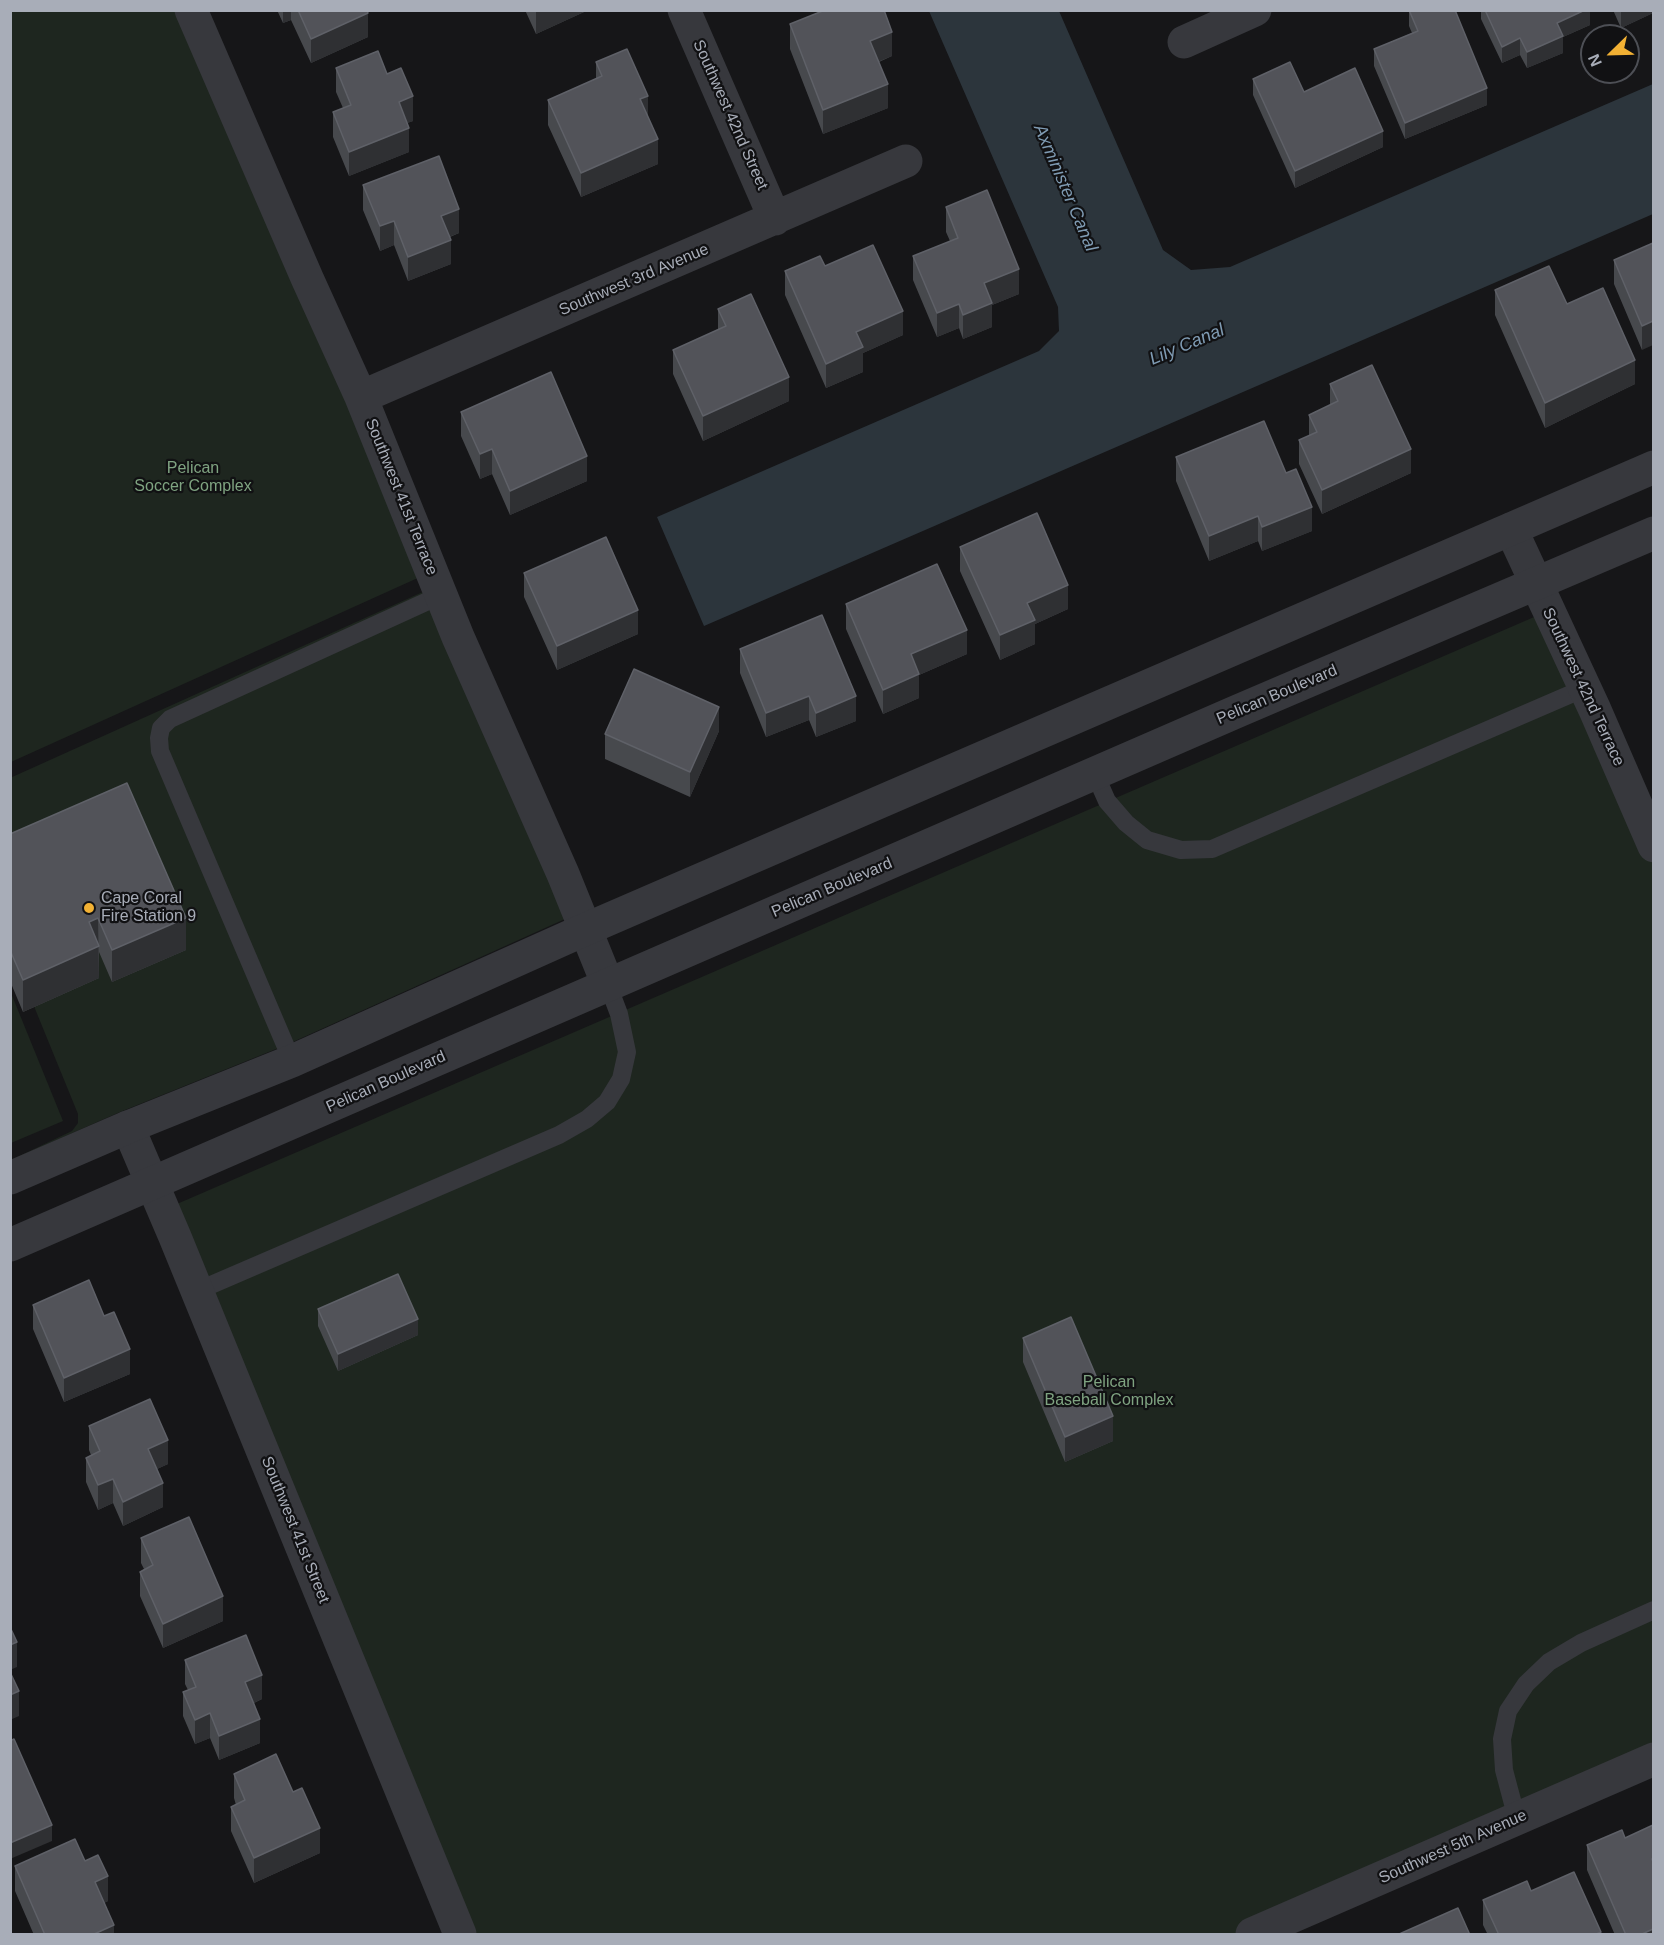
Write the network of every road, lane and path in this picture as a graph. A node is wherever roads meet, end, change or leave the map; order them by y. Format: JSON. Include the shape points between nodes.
{"nodes":[{"id":1,"x":191,"y":10,"type":"edge"},
{"id":2,"x":684,"y":10,"type":"edge"},
{"id":3,"x":1255,"y":10,"type":"edge"},
{"id":4,"x":1184,"y":42,"type":"dead end"},
{"id":5,"x":906,"y":161,"type":"dead end"},
{"id":6,"x":775,"y":219,"type":"junction"},
{"id":7,"x":361,"y":397,"type":"junction"},
{"id":8,"x":1653,"y":467,"type":"edge"},
{"id":9,"x":1511,"y":529,"type":"junction"},
{"id":10,"x":1653,"y":533,"type":"edge"},
{"id":11,"x":1536,"y":584,"type":"junction"},
{"id":12,"x":441,"y":595,"type":"junction"},
{"id":13,"x":1585,"y":688,"type":"junction"},
{"id":14,"x":1095,"y":774,"type":"junction"},
{"id":15,"x":1653,"y":846,"type":"edge"},
{"id":16,"x":584,"y":930,"type":"junction"},
{"id":17,"x":608,"y":985,"type":"junction"},
{"id":18,"x":292,"y":1060,"type":"junction"},
{"id":19,"x":128,"y":1127,"type":"junction"},
{"id":20,"x":10,"y":1178,"type":"edge"},
{"id":21,"x":152,"y":1184,"type":"junction"},
{"id":22,"x":10,"y":1245,"type":"edge"},
{"id":23,"x":197,"y":1291,"type":"junction"},
{"id":24,"x":1653,"y":1610,"type":"edge"},
{"id":25,"x":1653,"y":1759,"type":"edge"},
{"id":26,"x":1517,"y":1819,"type":"junction"},
{"id":27,"x":460,"y":1935,"type":"edge"},
{"id":28,"x":1252,"y":1935,"type":"edge"}],
"edges":[{"from":1,"to":7,"type":"street","name":"Southwest 41st Terrace"},
{"from":2,"to":6,"type":"street","name":"Southwest 42nd Street"},
{"from":3,"to":4,"type":"street"},
{"from":5,"to":6,"type":"street","name":"Southwest 3rd Avenue"},
{"from":6,"to":7,"type":"street","name":"Southwest 3rd Avenue"},
{"from":7,"to":12,"type":"street","name":"Southwest 41st Terrace"},
{"from":8,"to":9,"type":"street"},
{"from":9,"to":11,"type":"street","name":"Southwest 42nd Terrace"},
{"from":9,"to":16,"type":"street"},
{"from":10,"to":11,"type":"street","name":"Pelican Boulevard"},
{"from":11,"to":13,"type":"street","name":"Southwest 42nd Terrace"},
{"from":11,"to":14,"type":"street","name":"Pelican Boulevard"},
{"from":12,"to":16,"type":"street","name":"Southwest 41st Terrace"},
{"from":12,"to":18,"type":"lane","via":[[170,719],[161,728],[160,752]]},
{"from":13,"to":14,"type":"lane","via":[[1212,849],[1181,850],[1147,840],[1107,801]]},
{"from":13,"to":15,"type":"street","name":"Southwest 42nd Terrace"},
{"from":14,"to":17,"type":"street","name":"Pelican Boulevard"},
{"from":16,"to":17,"type":"street","name":"Southwest 41st Terrace"},
{"from":16,"to":18,"type":"street"},
{"from":17,"to":21,"type":"street","name":"Pelican Boulevard"},
{"from":17,"to":23,"type":"lane","via":[[627,1052],[621,1079],[607,1102],[587,1119],[559,1135]]},
{"from":18,"to":19,"type":"street"},
{"from":19,"to":20,"type":"street"},
{"from":19,"to":21,"type":"street","name":"Southwest 41st Street"},
{"from":21,"to":22,"type":"street","name":"Pelican Boulevard"},
{"from":21,"to":23,"type":"street","name":"Southwest 41st Street"},
{"from":23,"to":27,"type":"street","name":"Southwest 41st Street"},
{"from":24,"to":26,"type":"lane","via":[[1581,1643],[1549,1662],[1526,1684],[1508,1712],[1503,1740],[1504,1770]]},
{"from":25,"to":26,"type":"street","name":"Southwest 5th Avenue"},
{"from":26,"to":28,"type":"street","name":"Southwest 5th Avenue"}]}
